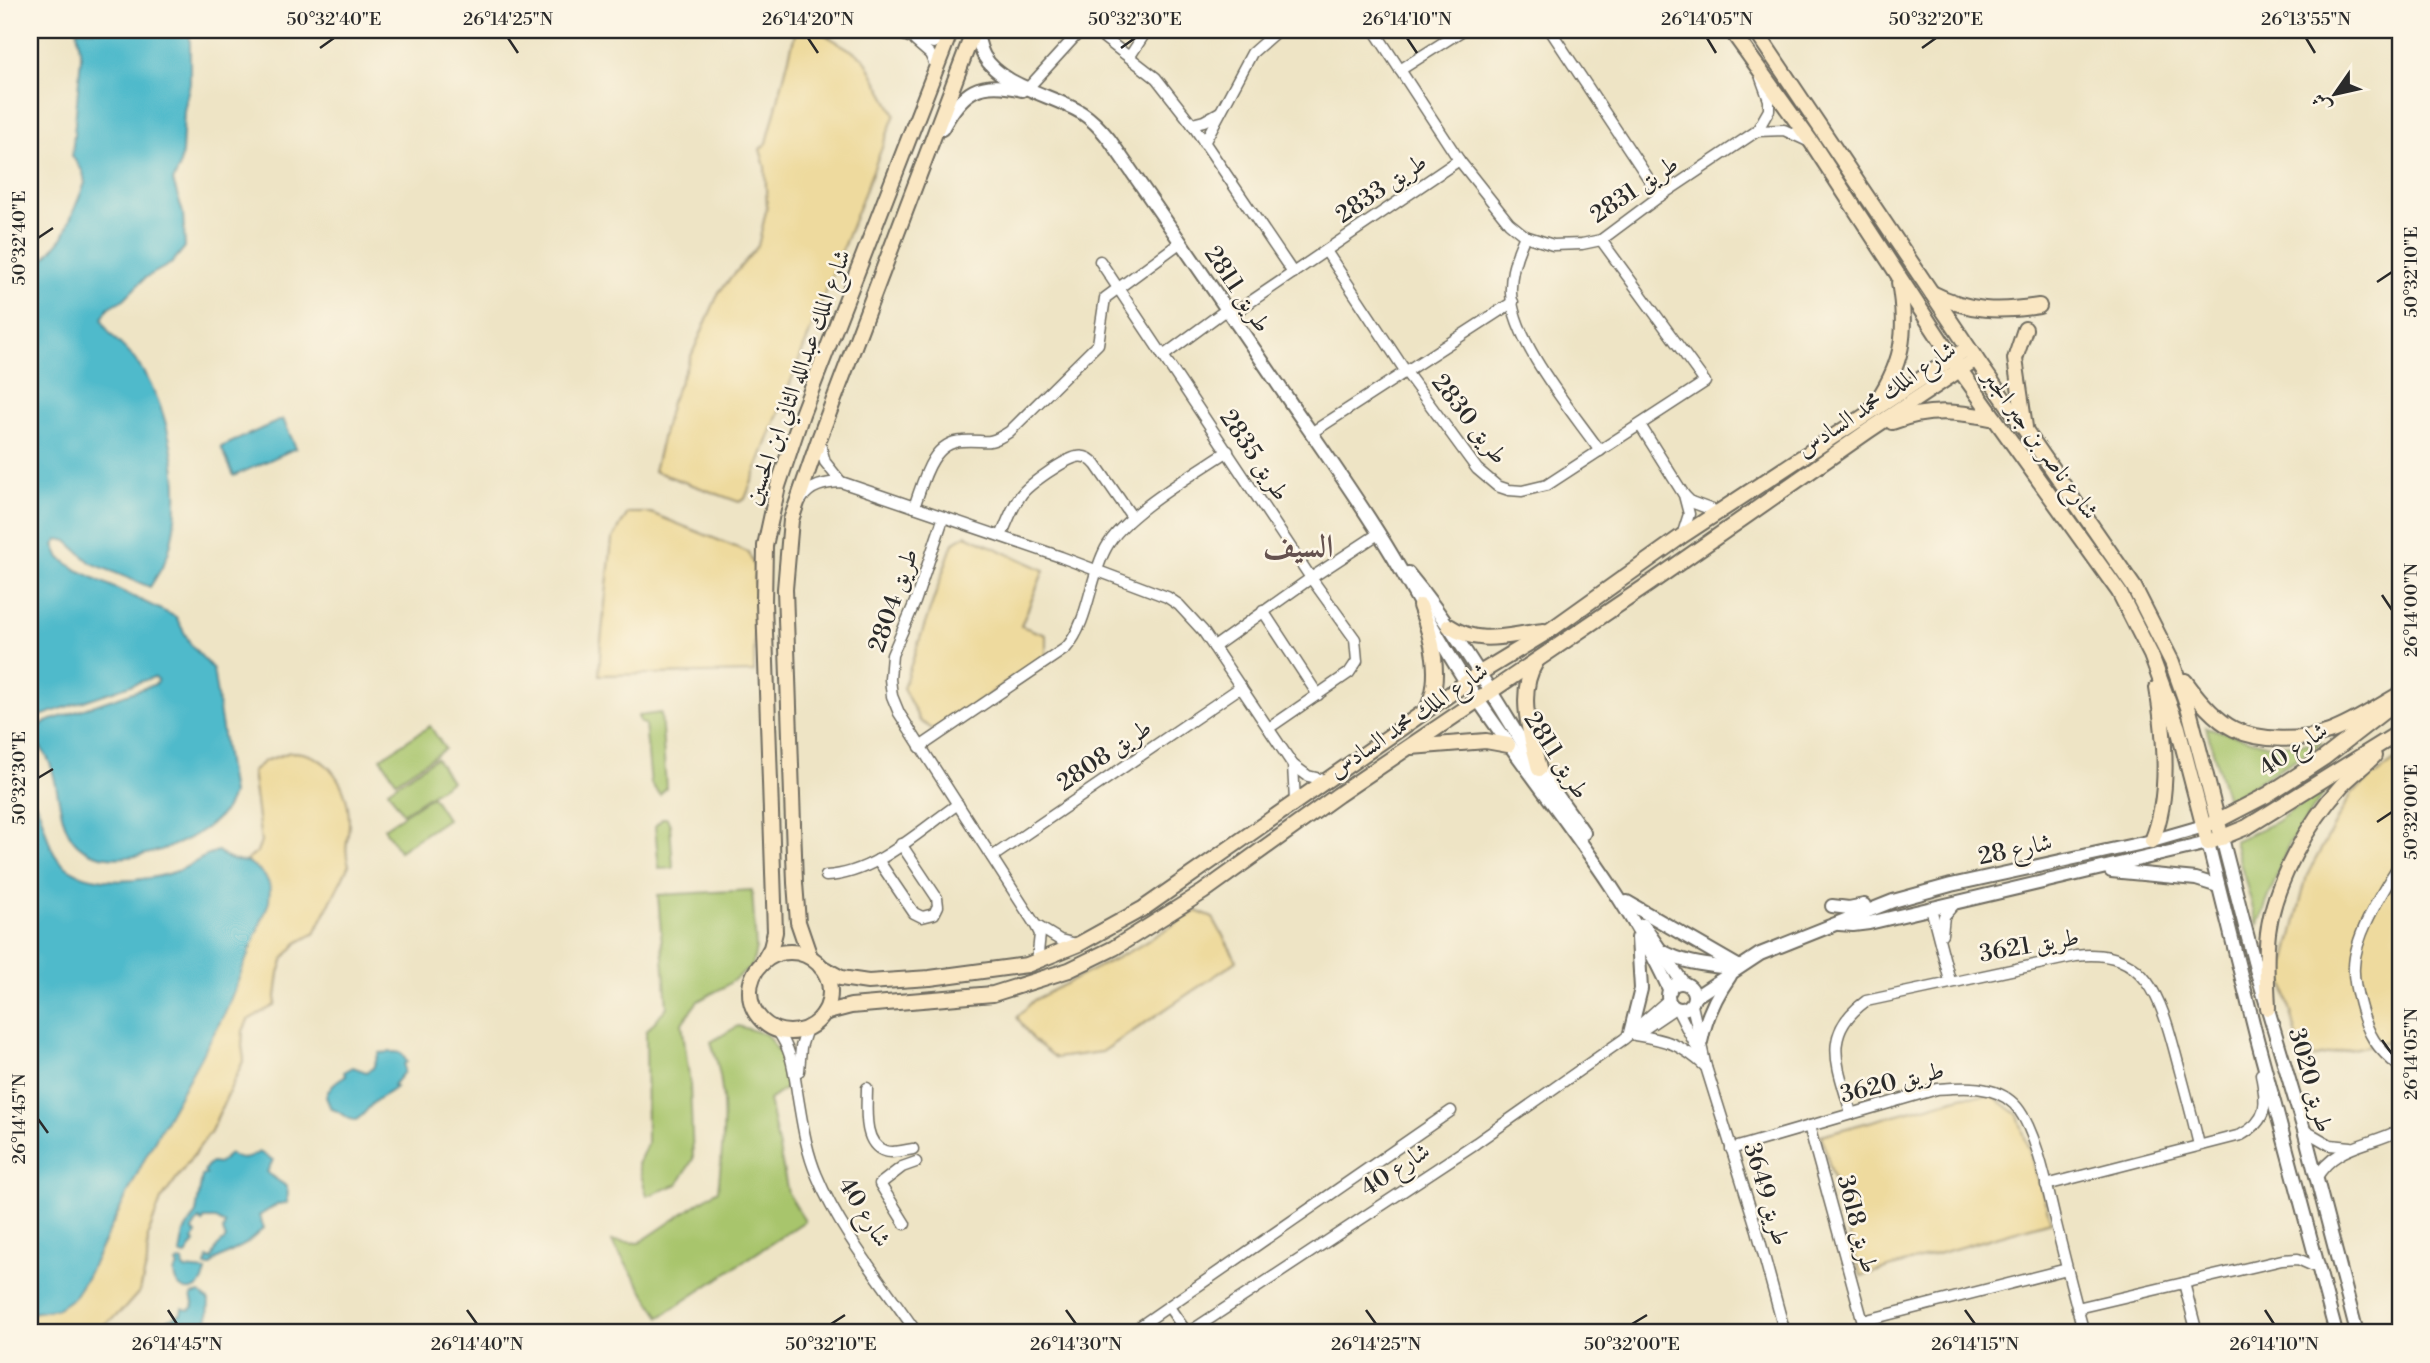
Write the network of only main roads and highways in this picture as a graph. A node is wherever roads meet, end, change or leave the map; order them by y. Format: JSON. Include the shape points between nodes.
{"nodes":[{"id":1,"x":975,"y":30,"type":"edge"},
{"id":2,"x":1731,"y":30,"type":"edge"},
{"id":3,"x":1755,"y":30,"type":"edge"},
{"id":4,"x":950,"y":31,"type":"edge"},
{"id":5,"x":1897,"y":274,"type":"junction"},
{"id":6,"x":1931,"y":292,"type":"junction"},
{"id":7,"x":2039,"y":306,"type":"dead end"},
{"id":8,"x":2025,"y":329,"type":"dead end"},
{"id":9,"x":1972,"y":354,"type":"junction"},
{"id":10,"x":1956,"y":364,"type":"junction"},
{"id":11,"x":1867,"y":415,"type":"junction"},
{"id":12,"x":1995,"y":419,"type":"junction"},
{"id":13,"x":1868,"y":431,"type":"junction"},
{"id":14,"x":2026,"y":432,"type":"junction"},
{"id":15,"x":1420,"y":606,"type":"road end"},
{"id":16,"x":1449,"y":626,"type":"road end"},
{"id":17,"x":1549,"y":631,"type":"junction"},
{"id":18,"x":2151,"y":655,"type":"junction"},
{"id":19,"x":1537,"y":660,"type":"junction"},
{"id":20,"x":2172,"y":662,"type":"junction"},
{"id":21,"x":2400,"y":696,"type":"edge"},
{"id":22,"x":1426,"y":710,"type":"junction"},
{"id":23,"x":2400,"y":733,"type":"edge"},
{"id":24,"x":1508,"y":745,"type":"road end"},
{"id":25,"x":1409,"y":747,"type":"junction"},
{"id":26,"x":1539,"y":769,"type":"road end"},
{"id":27,"x":2219,"y":821,"type":"junction"},
{"id":28,"x":2204,"y":826,"type":"junction"},
{"id":29,"x":2152,"y":841,"type":"road end"},
{"id":30,"x":2215,"y":841,"type":"junction"},
{"id":31,"x":763,"y":962,"type":"junction"},
{"id":32,"x":816,"y":962,"type":"junction"},
{"id":33,"x":2268,"y":1008,"type":"road end"},
{"id":34,"x":824,"y":1013,"type":"junction"}],
"edges":[{"from":1,"to":32,"type":"main road","name":"شارع الملك عبدالله الثاني ابن الحسين","via":[[791,520],[785,589],[795,883],[798,922]]},
{"from":2,"to":5,"type":"main road","name":"شارع ناصر بن جبر الجبر"},
{"from":3,"to":6,"type":"main road","name":"شارع ناصر بن جبر الجبر"},
{"from":4,"to":31,"type":"main road","name":"شارع الملك عبدالله الثاني ابن الحسين","via":[[802,414],[768,526],[763,559],[775,932]]},
{"from":5,"to":10,"type":"main road","name":"شارع ناصر بن جبر الجبر"},
{"from":5,"to":11,"type":"main road","via":[[1904,312],[1901,349],[1889,385]]},
{"from":6,"to":7,"type":"main road","via":[[1971,308]]},
{"from":6,"to":9,"type":"main road","name":"شارع ناصر بن جبر الجبر"},
{"from":8,"to":14,"type":"main road","via":[[2015,359]]},
{"from":9,"to":10,"type":"main road","name":"شارع الملك محمد السادس"},
{"from":9,"to":14,"type":"main road","name":"شارع ناصر بن جبر الجبر"},
{"from":10,"to":11,"type":"main road","name":"شارع الملك محمد السادس"},
{"from":10,"to":12,"type":"main road","name":"شارع ناصر بن جبر الجبر"},
{"from":10,"to":13,"type":"main road","name":"شارع الملك محمد السادس"},
{"from":11,"to":17,"type":"main road","name":"شارع الملك محمد السادس","via":[[1682,536]]},
{"from":12,"to":13,"type":"main road","via":[[1936,411]]},
{"from":12,"to":18,"type":"main road","name":"شارع ناصر بن جبر الجبر","via":[[2119,592]]},
{"from":13,"to":19,"type":"main road","name":"شارع الملك محمد السادس"},
{"from":14,"to":20,"type":"main road","name":"شارع ناصر بن جبر الجبر","via":[[2119,564]]},
{"from":15,"to":22,"type":"main road","via":[[1434,659],[1432,700]]},
{"from":16,"to":17,"type":"main road","via":[[1476,639]]},
{"from":17,"to":22,"type":"main road","name":"شارع الملك محمد السادس"},
{"from":18,"to":28,"type":"main road","name":"شارع ناصر بن جبر الجبر","via":[[2178,728]]},
{"from":18,"to":29,"type":"main road","via":[[2163,772],[2159,825]]},
{"from":19,"to":25,"type":"main road","name":"شارع الملك محمد السادس"},
{"from":19,"to":26,"type":"main road","via":[[1526,689]]},
{"from":20,"to":21,"type":"main road","via":[[2207,708],[2235,730],[2272,738],[2313,737],[2332,731]]},
{"from":20,"to":27,"type":"main road","name":"شارع ناصر بن جبر الجبر"},
{"from":21,"to":27,"type":"main road","name":"شارع 40","via":[[2324,758]]},
{"from":22,"to":32,"type":"main road","name":"شارع الملك محمد السادس","via":[[1144,908],[1037,962],[867,982],[841,978]]},
{"from":23,"to":30,"type":"main road","name":"شارع 40","via":[[2247,827]]},
{"from":23,"to":33,"type":"main road","via":[[2342,786],[2291,863],[2268,931]]},
{"from":24,"to":25,"type":"main road","via":[[1486,741]]},
{"from":25,"to":34,"type":"main road","name":"شارع الملك محمد السادس","via":[[1202,892],[1114,948],[1069,970],[993,994],[851,1006]]},
{"from":27,"to":28,"type":"main road","name":"شارع 40"},
{"from":27,"to":30,"type":"main road","name":"شارع ناصر بن جبر الجبر"},
{"from":28,"to":30,"type":"main road","name":"شارع ناصر بن جبر الجبر"},
{"from":31,"to":32,"type":"main road","via":[[781,953],[801,953]]},
{"from":31,"to":34,"type":"main road","via":[[750,986],[751,1001],[762,1021],[795,1032]]},
{"from":32,"to":34,"type":"main road","via":[[830,990]]}]}
